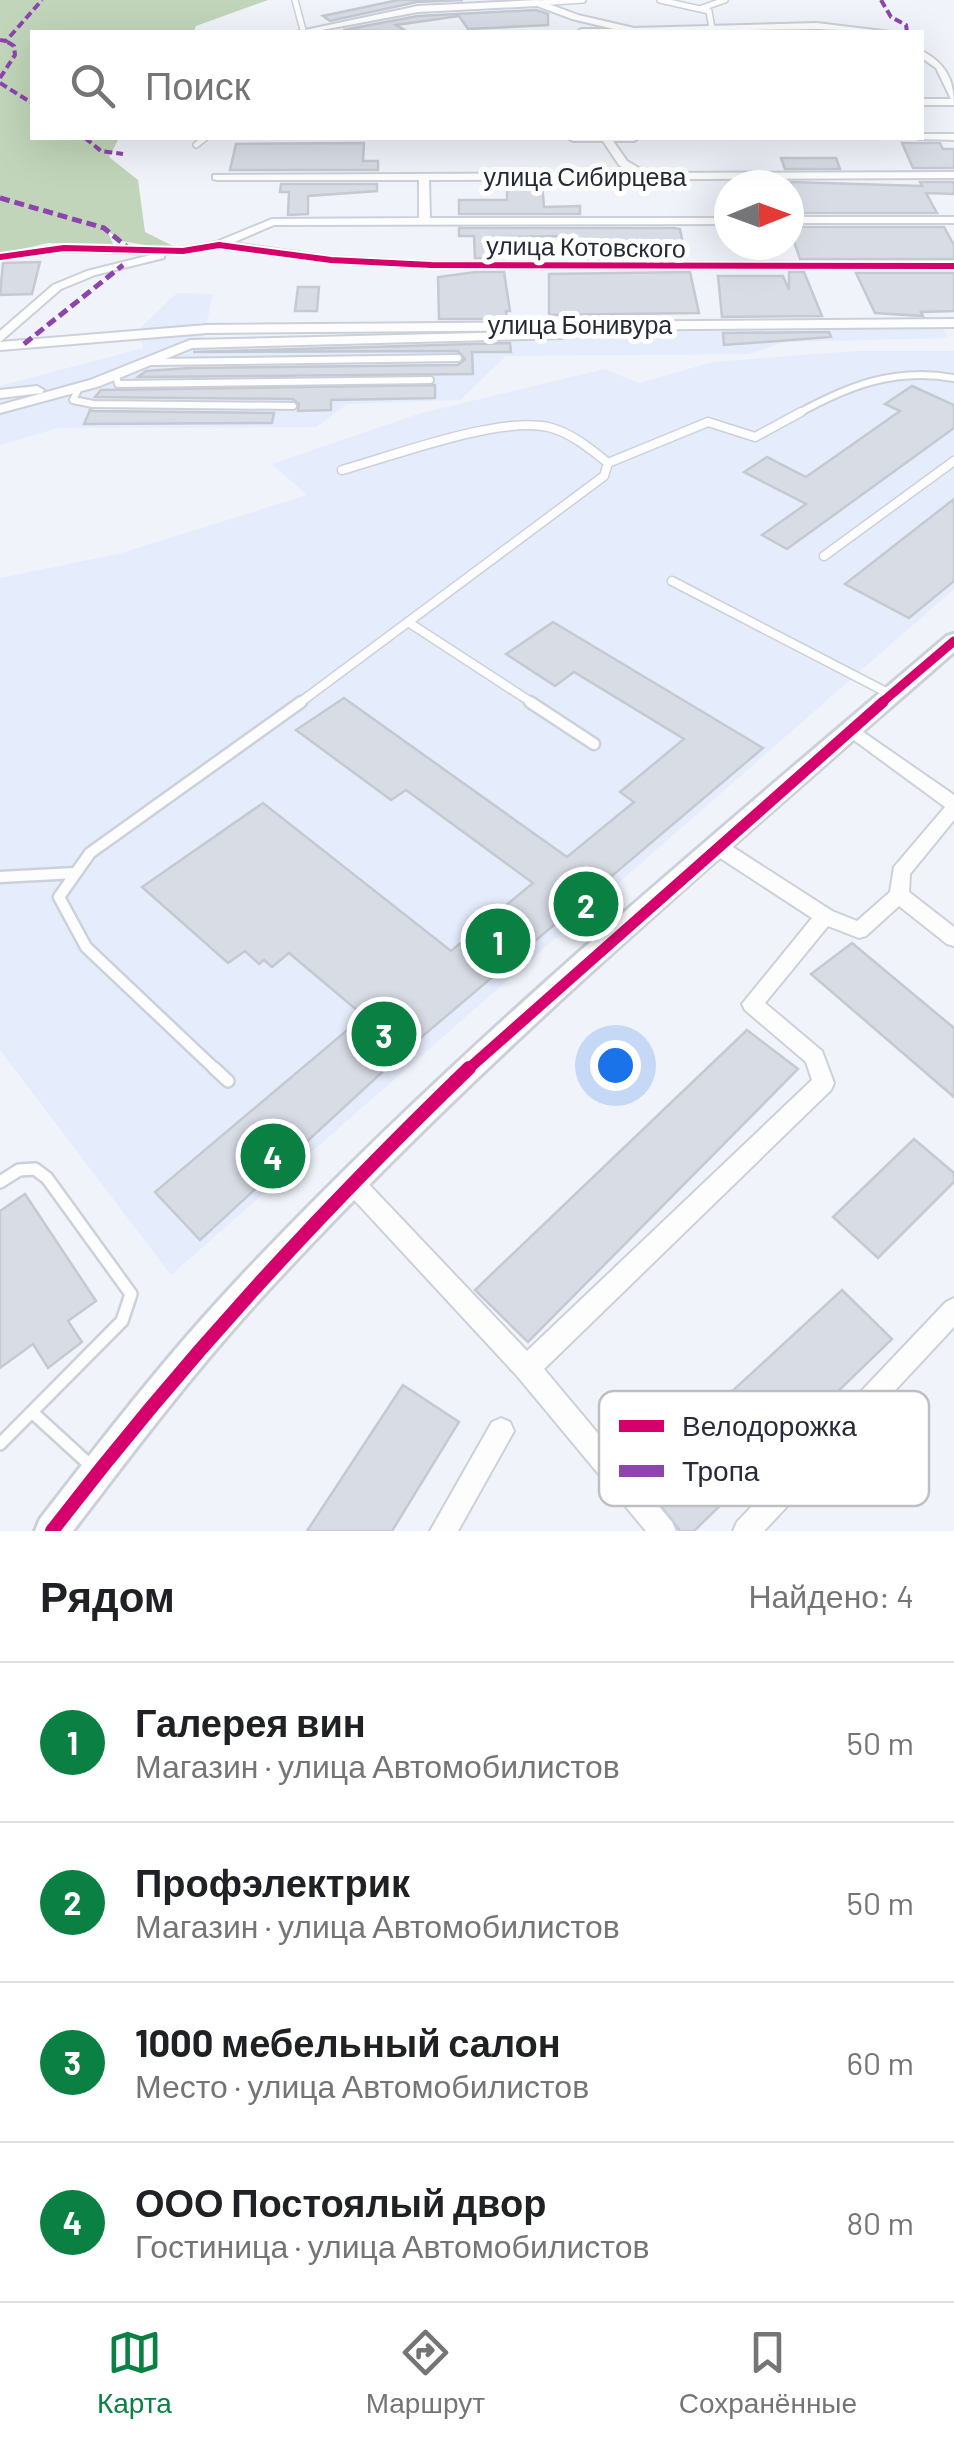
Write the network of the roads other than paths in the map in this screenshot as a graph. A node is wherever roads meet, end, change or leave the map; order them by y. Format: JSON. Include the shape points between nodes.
{"nodes":[{"id":1,"x":295,"y":0,"type":"edge"},
{"id":2,"x":583,"y":0,"type":"edge"},
{"id":3,"x":660,"y":0,"type":"edge"},
{"id":4,"x":725,"y":0,"type":"edge"},
{"id":5,"x":538,"y":2,"type":"junction"},
{"id":6,"x":702,"y":8,"type":"junction"},
{"id":7,"x":575,"y":17,"type":"junction"},
{"id":8,"x":570,"y":29,"type":"dead end"},
{"id":9,"x":712,"y":29,"type":"junction"},
{"id":10,"x":302,"y":30,"type":"edge"},
{"id":11,"x":312,"y":30,"type":"edge"},
{"id":12,"x":632,"y":30,"type":"edge"},
{"id":13,"x":674,"y":30,"type":"edge"},
{"id":14,"x":862,"y":30,"type":"edge"},
{"id":15,"x":924,"y":55,"type":"edge"},
{"id":16,"x":924,"y":67,"type":"edge"},
{"id":17,"x":940,"y":67,"type":"junction"},
{"id":18,"x":954,"y":68,"type":"edge"},
{"id":19,"x":954,"y":99,"type":"edge"},
{"id":20,"x":924,"y":102,"type":"edge"},
{"id":21,"x":924,"y":137,"type":"edge"},
{"id":22,"x":954,"y":137,"type":"edge"},
{"id":23,"x":202,"y":140,"type":"edge"},
{"id":24,"x":607,"y":140,"type":"edge"},
{"id":25,"x":196,"y":144,"type":"dead end"},
{"id":26,"x":954,"y":174,"type":"edge"},
{"id":27,"x":424,"y":176,"type":"junction"},
{"id":28,"x":644,"y":176,"type":"junction"},
{"id":29,"x":216,"y":177,"type":"dead end"},
{"id":30,"x":804,"y":220,"type":"edge"},
{"id":31,"x":954,"y":220,"type":"edge"},
{"id":32,"x":714,"y":221,"type":"edge"},
{"id":33,"x":425,"y":222,"type":"junction"},
{"id":34,"x":219,"y":245,"type":"junction"},
{"id":35,"x":183,"y":250,"type":"junction"},
{"id":36,"x":0,"y":257,"type":"edge"},
{"id":37,"x":954,"y":266,"type":"edge"},
{"id":38,"x":954,"y":323,"type":"edge"},
{"id":39,"x":779,"y":324,"type":"junction"},
{"id":40,"x":388,"y":326,"type":"junction"},
{"id":41,"x":402,"y":340,"type":"junction"},
{"id":42,"x":0,"y":342,"type":"edge"},
{"id":43,"x":458,"y":358,"type":"dead end"},
{"id":44,"x":147,"y":362,"type":"junction"},
{"id":45,"x":116,"y":375,"type":"junction"},
{"id":46,"x":954,"y":378,"type":"edge"},
{"id":47,"x":430,"y":380,"type":"dead end"},
{"id":48,"x":97,"y":387,"type":"dead end"},
{"id":49,"x":79,"y":388,"type":"junction"},
{"id":50,"x":0,"y":394,"type":"edge"},
{"id":51,"x":293,"y":406,"type":"dead end"},
{"id":52,"x":0,"y":409,"type":"edge"},
{"id":53,"x":954,"y":460,"type":"edge"},
{"id":54,"x":608,"y":463,"type":"junction"},
{"id":55,"x":342,"y":470,"type":"dead end"},
{"id":56,"x":824,"y":556,"type":"dead end"},
{"id":57,"x":672,"y":581,"type":"dead end"},
{"id":58,"x":408,"y":622,"type":"junction"},
{"id":59,"x":954,"y":642,"type":"edge"},
{"id":60,"x":892,"y":696,"type":"junction"},
{"id":61,"x":853,"y":731,"type":"junction"},
{"id":62,"x":594,"y":744,"type":"dead end"},
{"id":63,"x":954,"y":806,"type":"edge"},
{"id":64,"x":718,"y":847,"type":"junction"},
{"id":65,"x":75,"y":873,"type":"junction"},
{"id":66,"x":0,"y":877,"type":"edge"},
{"id":67,"x":899,"y":894,"type":"junction"},
{"id":68,"x":825,"y":916,"type":"junction"},
{"id":69,"x":954,"y":938,"type":"edge"},
{"id":70,"x":228,"y":1081,"type":"dead end"},
{"id":71,"x":0,"y":1182,"type":"edge"},
{"id":72,"x":354,"y":1183,"type":"junction"},
{"id":73,"x":954,"y":1310,"type":"edge"},
{"id":74,"x":528,"y":1368,"type":"junction"},
{"id":75,"x":878,"y":1391,"type":"edge"},
{"id":76,"x":32,"y":1412,"type":"junction"},
{"id":77,"x":502,"y":1431,"type":"dead end"},
{"id":78,"x":0,"y":1444,"type":"edge"},
{"id":79,"x":599,"y":1454,"type":"edge"},
{"id":80,"x":97,"y":1471,"type":"junction"},
{"id":81,"x":642,"y":1506,"type":"edge"},
{"id":82,"x":770,"y":1506,"type":"edge"},
{"id":83,"x":52,"y":1531,"type":"edge"},
{"id":84,"x":443,"y":1531,"type":"edge"},
{"id":85,"x":663,"y":1531,"type":"edge"},
{"id":86,"x":746,"y":1531,"type":"edge"}],
"edges":[{"from":1,"to":10,"type":"lane"},
{"from":2,"to":5,"type":"lane"},
{"from":3,"to":6,"type":"lane"},
{"from":4,"to":6,"type":"lane"},
{"from":5,"to":7,"type":"street"},
{"from":5,"to":11,"type":"street","via":[[418,9]]},
{"from":6,"to":9,"type":"lane","via":[[710,11]]},
{"from":7,"to":8,"type":"street"},
{"from":7,"to":12,"type":"street"},
{"from":9,"to":13,"type":"street"},
{"from":9,"to":14,"type":"street"},
{"from":15,"to":17,"type":"street"},
{"from":16,"to":17,"type":"street"},
{"from":17,"to":18,"type":"street"},
{"from":17,"to":19,"type":"street"},
{"from":19,"to":20,"type":"street"},
{"from":21,"to":22,"type":"street"},
{"from":23,"to":25,"type":"lane"},
{"from":24,"to":28,"type":"street","via":[[623,163]]},
{"from":26,"to":28,"type":"street","name":"улица Сибирцева"},
{"from":27,"to":28,"type":"street","name":"улица Сибирцева"},
{"from":27,"to":29,"type":"street","name":"улица Сибирцева"},
{"from":27,"to":33,"type":"street"},
{"from":30,"to":31,"type":"street"},
{"from":32,"to":33,"type":"street"},
{"from":33,"to":34,"type":"street","via":[[272,222]]},
{"from":34,"to":35,"type":"street"},
{"from":34,"to":37,"type":"street","name":"улица Котовского","via":[[431,265]]},
{"from":35,"to":36,"type":"street","via":[[69,248]]},
{"from":35,"to":42,"type":"street","via":[[66,283],[36,302]]},
{"from":38,"to":39,"type":"street","name":"улица Бонивура"},
{"from":39,"to":40,"type":"street","name":"улица Бонивура"},
{"from":39,"to":41,"type":"street","via":[[757,330]]},
{"from":40,"to":41,"type":"lane"},
{"from":40,"to":42,"type":"street","name":"улица Бонивура"},
{"from":41,"to":44,"type":"street","via":[[190,344]]},
{"from":43,"to":44,"type":"lane"},
{"from":44,"to":45,"type":"street"},
{"from":45,"to":47,"type":"lane","via":[[118,384]]},
{"from":45,"to":49,"type":"street"},
{"from":46,"to":54,"type":"lane","via":[[931,371],[870,376],[755,438],[708,422]]},
{"from":48,"to":50,"type":"street"},
{"from":49,"to":51,"type":"lane","via":[[72,400],[93,404]]},
{"from":49,"to":52,"type":"street"},
{"from":53,"to":56,"type":"lane"},
{"from":54,"to":55,"type":"lane","via":[[545,426],[514,427]]},
{"from":54,"to":58,"type":"lane","via":[[604,476]]},
{"from":57,"to":60,"type":"lane"},
{"from":58,"to":62,"type":"lane"},
{"from":58,"to":65,"type":"lane","via":[[90,853]]},
{"from":59,"to":60,"type":"street"},
{"from":60,"to":61,"type":"street"},
{"from":61,"to":63,"type":"street"},
{"from":61,"to":64,"type":"street"},
{"from":63,"to":67,"type":"street","via":[[900,872]]},
{"from":64,"to":68,"type":"street"},
{"from":64,"to":72,"type":"street","via":[[462,1076]]},
{"from":65,"to":66,"type":"lane"},
{"from":65,"to":70,"type":"lane","via":[[58,896],[86,947]]},
{"from":67,"to":68,"type":"street","via":[[859,930]]},
{"from":67,"to":69,"type":"street"},
{"from":68,"to":74,"type":"street","via":[[752,1004],[815,1057],[823,1083]]},
{"from":71,"to":76,"type":"lane","via":[[18,1170],[36,1169],[47,1178],[131,1294],[122,1321]]},
{"from":72,"to":74,"type":"street"},
{"from":72,"to":80,"type":"street","via":[[164,1387]]},
{"from":73,"to":75,"type":"street"},
{"from":74,"to":79,"type":"street"},
{"from":76,"to":78,"type":"lane"},
{"from":76,"to":80,"type":"lane"},
{"from":77,"to":84,"type":"street"},
{"from":80,"to":83,"type":"street"},
{"from":81,"to":85,"type":"street"},
{"from":82,"to":86,"type":"street"}]}
